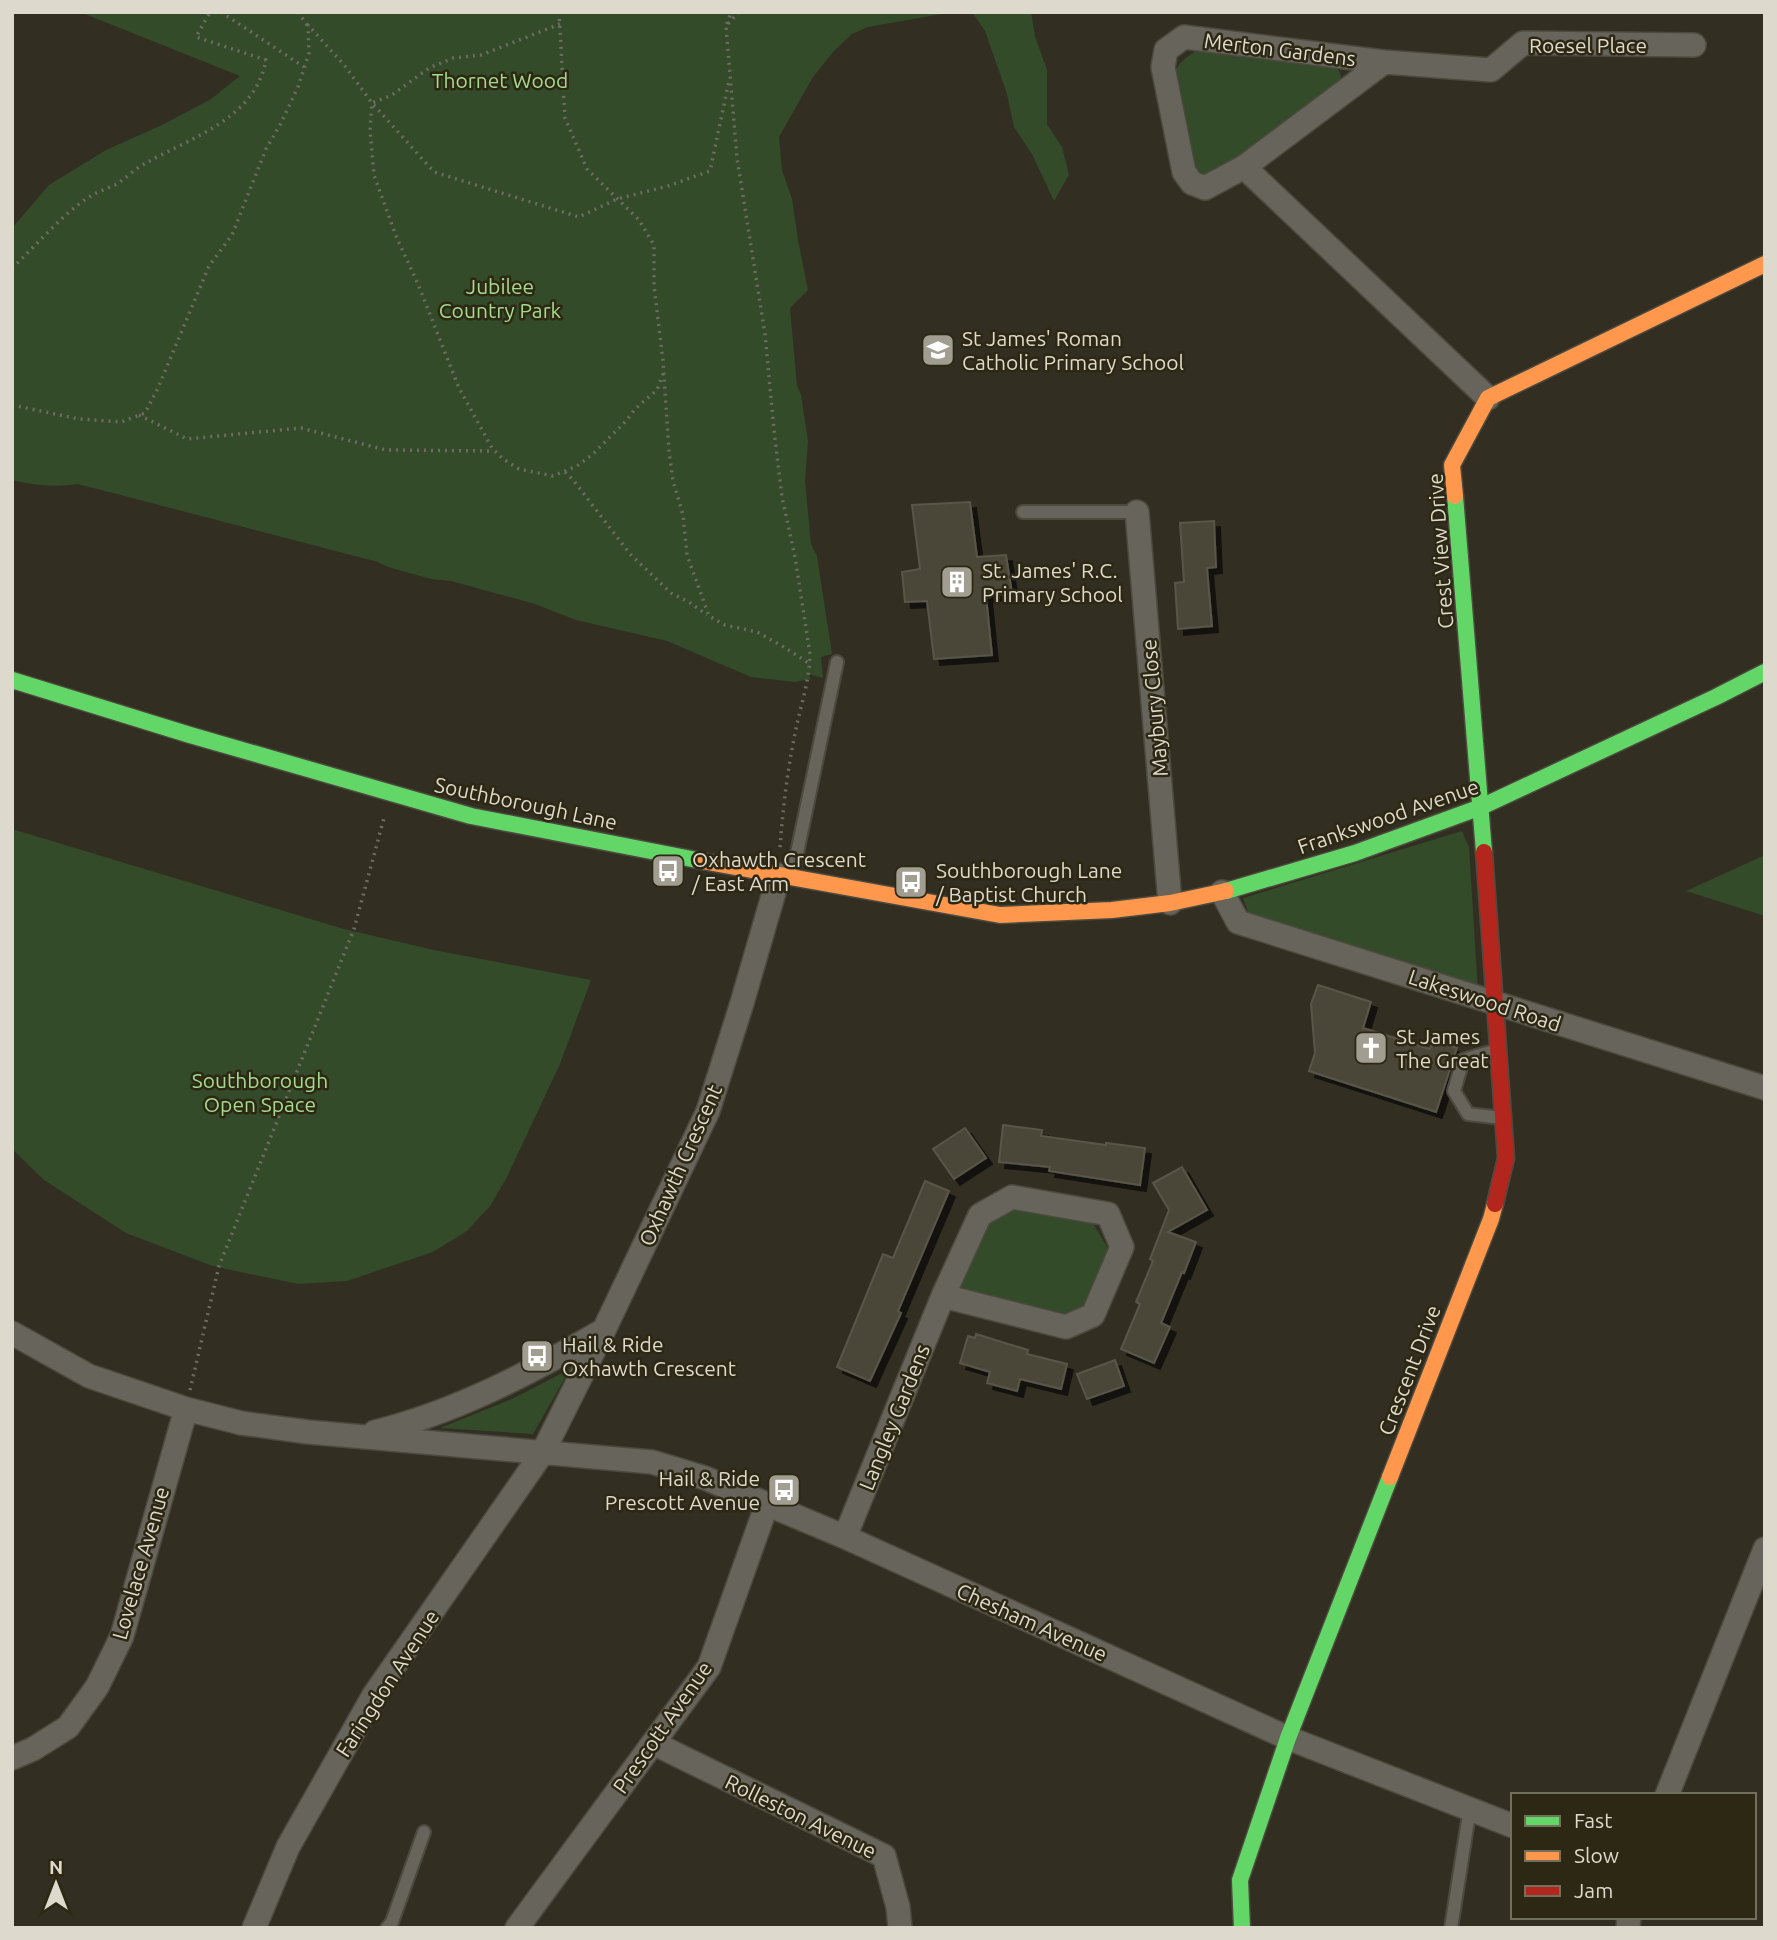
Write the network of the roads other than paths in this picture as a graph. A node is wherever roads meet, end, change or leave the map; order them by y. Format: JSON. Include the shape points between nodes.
{"nodes":[{"id":1,"x":1693,"y":46,"type":"dead end"},
{"id":2,"x":1384,"y":62,"type":"junction"},
{"id":3,"x":1491,"y":71,"type":"joint"},
{"id":4,"x":1244,"y":167,"type":"junction"},
{"id":5,"x":1765,"y":264,"type":"edge"},
{"id":6,"x":1488,"y":398,"type":"junction"},
{"id":7,"x":1023,"y":512,"type":"dead end"},
{"id":8,"x":1137,"y":512,"type":"joint"},
{"id":9,"x":837,"y":662,"type":"dead end"},
{"id":10,"x":1765,"y":672,"type":"edge"},
{"id":11,"x":12,"y":680,"type":"edge"},
{"id":12,"x":1481,"y":807,"type":"junction"},
{"id":13,"x":785,"y":876,"type":"junction"},
{"id":14,"x":1222,"y":892,"type":"junction"},
{"id":15,"x":1170,"y":903,"type":"junction"},
{"id":16,"x":1000,"y":915,"type":"joint"},
{"id":17,"x":1494,"y":1003,"type":"junction"},
{"id":18,"x":1497,"y":1049,"type":"junction"},
{"id":19,"x":1765,"y":1088,"type":"edge"},
{"id":20,"x":1502,"y":1118,"type":"junction"},
{"id":21,"x":943,"y":1296,"type":"junction"},
{"id":22,"x":604,"y":1330,"type":"junction"},
{"id":23,"x":12,"y":1333,"type":"edge"},
{"id":24,"x":186,"y":1409,"type":"junction"},
{"id":25,"x":358,"y":1436,"type":"junction"},
{"id":26,"x":543,"y":1452,"type":"junction"},
{"id":27,"x":767,"y":1504,"type":"junction"},
{"id":28,"x":845,"y":1538,"type":"junction"},
{"id":29,"x":1765,"y":1549,"type":"edge"},
{"id":30,"x":1288,"y":1738,"type":"junction"},
{"id":31,"x":653,"y":1744,"type":"junction"},
{"id":32,"x":12,"y":1758,"type":"edge"},
{"id":33,"x":1668,"y":1793,"type":"edge"},
{"id":34,"x":1470,"y":1808,"type":"junction"},
{"id":35,"x":1511,"y":1825,"type":"edge"},
{"id":36,"x":424,"y":1832,"type":"dead end"},
{"id":37,"x":254,"y":1928,"type":"edge"},
{"id":38,"x":387,"y":1928,"type":"edge"},
{"id":39,"x":517,"y":1928,"type":"edge"},
{"id":40,"x":900,"y":1928,"type":"edge"},
{"id":41,"x":1242,"y":1928,"type":"edge"},
{"id":42,"x":1451,"y":1928,"type":"edge"}],
"edges":[{"from":1,"to":3,"type":"street","name":"Roesel Place","via":[[1523,43]]},
{"from":2,"to":3,"type":"street","name":"Merton Gardens"},
{"from":2,"to":4,"type":"street","name":"Merton Gardens"},
{"from":2,"to":4,"type":"street","name":"Merton Gardens","via":[[1184,37],[1166,50],[1163,67],[1184,173],[1205,188]]},
{"from":4,"to":6,"type":"street"},
{"from":5,"to":6,"type":"street"},
{"from":6,"to":12,"type":"street","name":"Crest View Drive","via":[[1452,465]]},
{"from":7,"to":8,"type":"lane"},
{"from":8,"to":15,"type":"street","name":"Maybury Close"},
{"from":9,"to":13,"type":"lane"},
{"from":10,"to":12,"type":"street","name":"Frankswood Avenue"},
{"from":11,"to":13,"type":"street","name":"Southborough Lane","via":[[471,817]]},
{"from":12,"to":14,"type":"street","name":"Frankswood Avenue","via":[[1355,853]]},
{"from":12,"to":17,"type":"street","name":"Crescent Drive"},
{"from":13,"to":16,"type":"street","name":"Southborough Lane"},
{"from":13,"to":22,"type":"street","name":"Oxhawth Crescent","via":[[708,1111]]},
{"from":14,"to":15,"type":"street","name":"Frankswood Avenue"},
{"from":14,"to":17,"type":"street","name":"Lakeswood Road","via":[[1238,922]]},
{"from":15,"to":16,"type":"street","name":"Frankswood Avenue"},
{"from":17,"to":18,"type":"street","name":"Crescent Drive"},
{"from":17,"to":19,"type":"street","name":"Lakeswood Road"},
{"from":18,"to":20,"type":"street","name":"Crescent Drive"},
{"from":18,"to":20,"type":"lane","via":[[1463,1060],[1454,1091],[1468,1114]]},
{"from":20,"to":30,"type":"street","name":"Crescent Drive","via":[[1506,1158],[1491,1219]]},
{"from":21,"to":21,"type":"street","name":"Langley Gardens","via":[[980,1215],[1012,1197],[1108,1214],[1122,1247],[1093,1315],[1066,1327]]},
{"from":21,"to":28,"type":"street","name":"Langley Gardens"},
{"from":22,"to":25,"type":"street","via":[[470,1400]]},
{"from":22,"to":26,"type":"street","name":"Oxhawth Crescent"},
{"from":23,"to":24,"type":"street","via":[[89,1376]]},
{"from":24,"to":25,"type":"street","via":[[241,1423]]},
{"from":24,"to":32,"type":"street","name":"Lovelace Avenue","via":[[121,1636],[97,1687],[68,1727]]},
{"from":25,"to":26,"type":"street"},
{"from":26,"to":27,"type":"street","name":"Chesham Avenue","via":[[652,1462]]},
{"from":26,"to":37,"type":"street","name":"Faringdon Avenue","via":[[374,1695],[288,1847]]},
{"from":27,"to":28,"type":"street","name":"Chesham Avenue"},
{"from":27,"to":31,"type":"street","name":"Prescott Avenue","via":[[709,1667]]},
{"from":28,"to":30,"type":"street","name":"Chesham Avenue"},
{"from":29,"to":33,"type":"street"},
{"from":30,"to":34,"type":"street","name":"Chesham Avenue"},
{"from":30,"to":41,"type":"street","name":"Crescent Drive","via":[[1240,1880]]},
{"from":31,"to":39,"type":"street","name":"Prescott Avenue"},
{"from":31,"to":40,"type":"street","name":"Rolleston Avenue","via":[[884,1856]]},
{"from":34,"to":35,"type":"street","name":"Chesham Avenue"},
{"from":34,"to":42,"type":"lane"},
{"from":36,"to":38,"type":"lane"}]}
